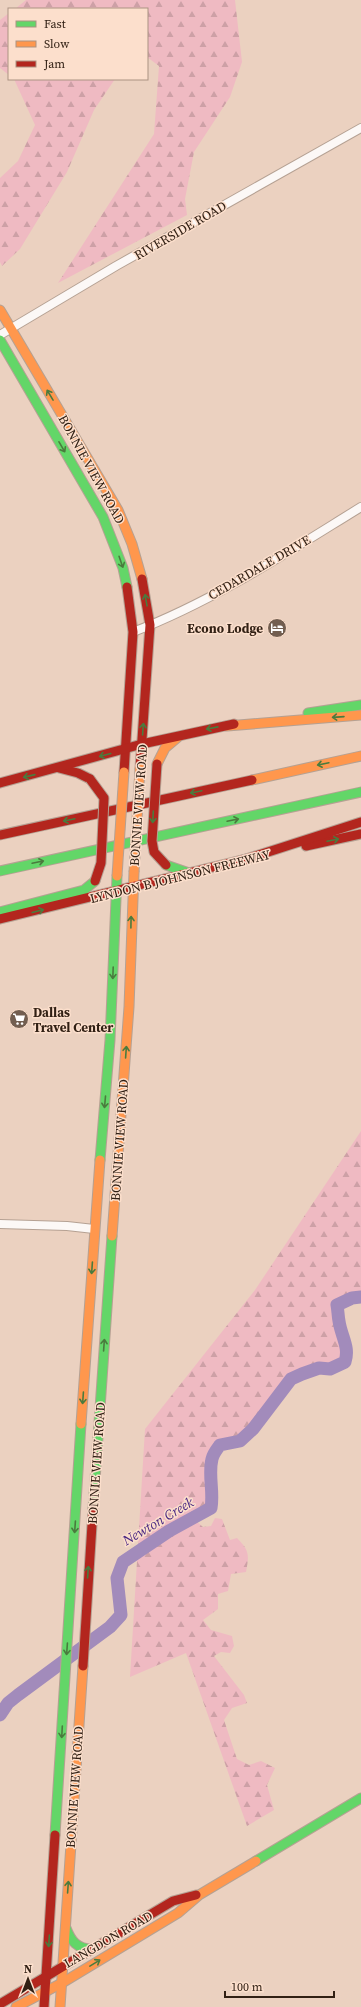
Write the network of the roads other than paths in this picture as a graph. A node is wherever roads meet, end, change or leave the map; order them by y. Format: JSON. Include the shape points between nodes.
{"nodes":[{"id":1,"x":361,"y":128,"type":"edge"},
{"id":2,"x":0,"y":310,"type":"edge"},
{"id":3,"x":11,"y":328,"type":"junction"},
{"id":4,"x":0,"y":335,"type":"edge"},
{"id":5,"x":0,"y":340,"type":"edge"},
{"id":6,"x":3,"y":354,"type":"edge"},
{"id":7,"x":361,"y":507,"type":"edge"},
{"id":8,"x":118,"y":510,"type":"junction"},
{"id":9,"x":100,"y":512,"type":"junction"},
{"id":10,"x":150,"y":625,"type":"junction"},
{"id":11,"x":133,"y":632,"type":"junction"},
{"id":12,"x":361,"y":705,"type":"edge"},
{"id":13,"x":361,"y":716,"type":"edge"},
{"id":14,"x":227,"y":726,"type":"junction"},
{"id":15,"x":180,"y":736,"type":"junction"},
{"id":16,"x":142,"y":744,"type":"junction"},
{"id":17,"x":126,"y":749,"type":"junction"},
{"id":18,"x":361,"y":756,"type":"edge"},
{"id":19,"x":58,"y":768,"type":"junction"},
{"id":20,"x":0,"y":783,"type":"edge"},
{"id":21,"x":361,"y":792,"type":"edge"},
{"id":22,"x":361,"y":822,"type":"edge"},
{"id":23,"x":361,"y":834,"type":"edge"},
{"id":24,"x":0,"y":835,"type":"edge"},
{"id":25,"x":240,"y":861,"type":"junction"},
{"id":26,"x":0,"y":871,"type":"edge"},
{"id":27,"x":190,"y":874,"type":"junction"},
{"id":28,"x":132,"y":888,"type":"junction"},
{"id":29,"x":116,"y":892,"type":"junction"},
{"id":30,"x":0,"y":912,"type":"edge"},
{"id":31,"x":0,"y":919,"type":"edge"},
{"id":32,"x":112,"y":1006,"type":"junction"},
{"id":33,"x":129,"y":1007,"type":"junction"},
{"id":34,"x":0,"y":1224,"type":"edge"},
{"id":35,"x":94,"y":1229,"type":"junction"},
{"id":36,"x":112,"y":1230,"type":"junction"},
{"id":37,"x":361,"y":1798,"type":"edge"},
{"id":38,"x":199,"y":1895,"type":"junction"},
{"id":39,"x":65,"y":1926,"type":"junction"},
{"id":40,"x":92,"y":1949,"type":"junction"},
{"id":41,"x":62,"y":1965,"type":"junction"},
{"id":42,"x":47,"y":1974,"type":"junction"},
{"id":43,"x":62,"y":1983,"type":"junction"},
{"id":44,"x":46,"y":1991,"type":"junction"},
{"id":45,"x":0,"y":2004,"type":"edge"},
{"id":46,"x":17,"y":2007,"type":"edge"},
{"id":47,"x":44,"y":2007,"type":"edge"},
{"id":48,"x":60,"y":2007,"type":"edge"}],
"edges":[{"from":1,"to":3,"type":"street","name":"RIVERSIDE ROAD"},
{"from":2,"to":3,"type":"main road","name":"BONNIE VIEW ROAD"},
{"from":3,"to":4,"type":"street","name":"RIVERSIDE ROAD"},
{"from":8,"to":3,"type":"main road","name":"BONNIE VIEW ROAD","one_way":true},
{"from":5,"to":6,"type":"main road","name":"BONNIE VIEW ROAD"},
{"from":6,"to":9,"type":"main road","name":"BONNIE VIEW ROAD","one_way":true},
{"from":7,"to":10,"type":"street","name":"CEDARDALE DRIVE","via":[[243,580]]},
{"from":8,"to":9,"type":"main road"},
{"from":10,"to":8,"type":"main road","name":"BONNIE VIEW ROAD","one_way":true,"via":[[140,570]]},
{"from":9,"to":11,"type":"main road","name":"BONNIE VIEW ROAD","one_way":true,"via":[[123,568],[130,596]]},
{"from":10,"to":11,"type":"street","name":"CEDARDALE DRIVE"},
{"from":16,"to":10,"type":"main road","name":"BONNIE VIEW ROAD","one_way":true},
{"from":11,"to":17,"type":"main road","name":"BONNIE VIEW ROAD"},
{"from":12,"to":14,"type":"main road"},
{"from":13,"to":14,"type":"main road","one_way":true},
{"from":14,"to":15,"type":"main road","one_way":true},
{"from":15,"to":16,"type":"main road"},
{"from":15,"to":27,"type":"main road","one_way":true,"bridge":true,"via":[[165,748],[157,764],[152,842],[154,852],[166,865]]},
{"from":16,"to":17,"type":"main road"},
{"from":16,"to":28,"type":"main road","name":"BONNIE VIEW ROAD","bridge":true},
{"from":17,"to":19,"type":"main road","one_way":true},
{"from":17,"to":29,"type":"main road","name":"BONNIE VIEW ROAD","bridge":true},
{"from":18,"to":24,"type":"main road","one_way":true},
{"from":19,"to":20,"type":"main road","one_way":true},
{"from":19,"to":30,"type":"main road","bridge":true,"via":[[90,779],[104,798],[101,863],[95,881],[84,890]]},
{"from":26,"to":21,"type":"main road","one_way":true},
{"from":22,"to":25,"type":"main road"},
{"from":25,"to":23,"type":"main road","name":"LYNDON B JOHNSON FREEWAY","one_way":true},
{"from":25,"to":27,"type":"main road","name":"LYNDON B JOHNSON FREEWAY"},
{"from":27,"to":28,"type":"main road","name":"LYNDON B JOHNSON FREEWAY"},
{"from":28,"to":29,"type":"main road","name":"LYNDON B JOHNSON FREEWAY"},
{"from":33,"to":28,"type":"main road","name":"BONNIE VIEW ROAD","one_way":true},
{"from":31,"to":29,"type":"main road","name":"LYNDON B JOHNSON FREEWAY","one_way":true},
{"from":29,"to":32,"type":"main road","name":"BONNIE VIEW ROAD","one_way":true},
{"from":32,"to":33,"type":"main road"},
{"from":32,"to":35,"type":"main road","name":"BONNIE VIEW ROAD","one_way":true},
{"from":36,"to":33,"type":"main road","name":"BONNIE VIEW ROAD","one_way":true},
{"from":34,"to":35,"type":"street"},
{"from":35,"to":36,"type":"main road"},
{"from":35,"to":42,"type":"main road","name":"BONNIE VIEW ROAD","one_way":true},
{"from":39,"to":36,"type":"main road","name":"BONNIE VIEW ROAD","one_way":true},
{"from":37,"to":38,"type":"main road","name":"LANGDON ROAD"},
{"from":38,"to":40,"type":"main road","name":"LANGDON ROAD","via":[[173,1901]]},
{"from":43,"to":38,"type":"main road","name":"LANGDON ROAD","one_way":true,"via":[[178,1913]]},
{"from":39,"to":40,"type":"main road","via":[[74,1944],[85,1950]]},
{"from":39,"to":41,"type":"main road","name":"BONNIE VIEW ROAD"},
{"from":40,"to":41,"type":"main road","name":"LANGDON ROAD"},
{"from":41,"to":42,"type":"main road","name":"LANGDON ROAD"},
{"from":41,"to":43,"type":"main road","name":"BONNIE VIEW ROAD"},
{"from":42,"to":44,"type":"main road","name":"BONNIE VIEW ROAD"},
{"from":42,"to":45,"type":"main road","name":"LANGDON ROAD"},
{"from":43,"to":44,"type":"main road","name":"LANGDON ROAD"},
{"from":43,"to":48,"type":"main road","name":"BONNIE VIEW ROAD"},
{"from":44,"to":46,"type":"main road","name":"LANGDON ROAD"},
{"from":44,"to":47,"type":"main road","name":"BONNIE VIEW ROAD"}]}
